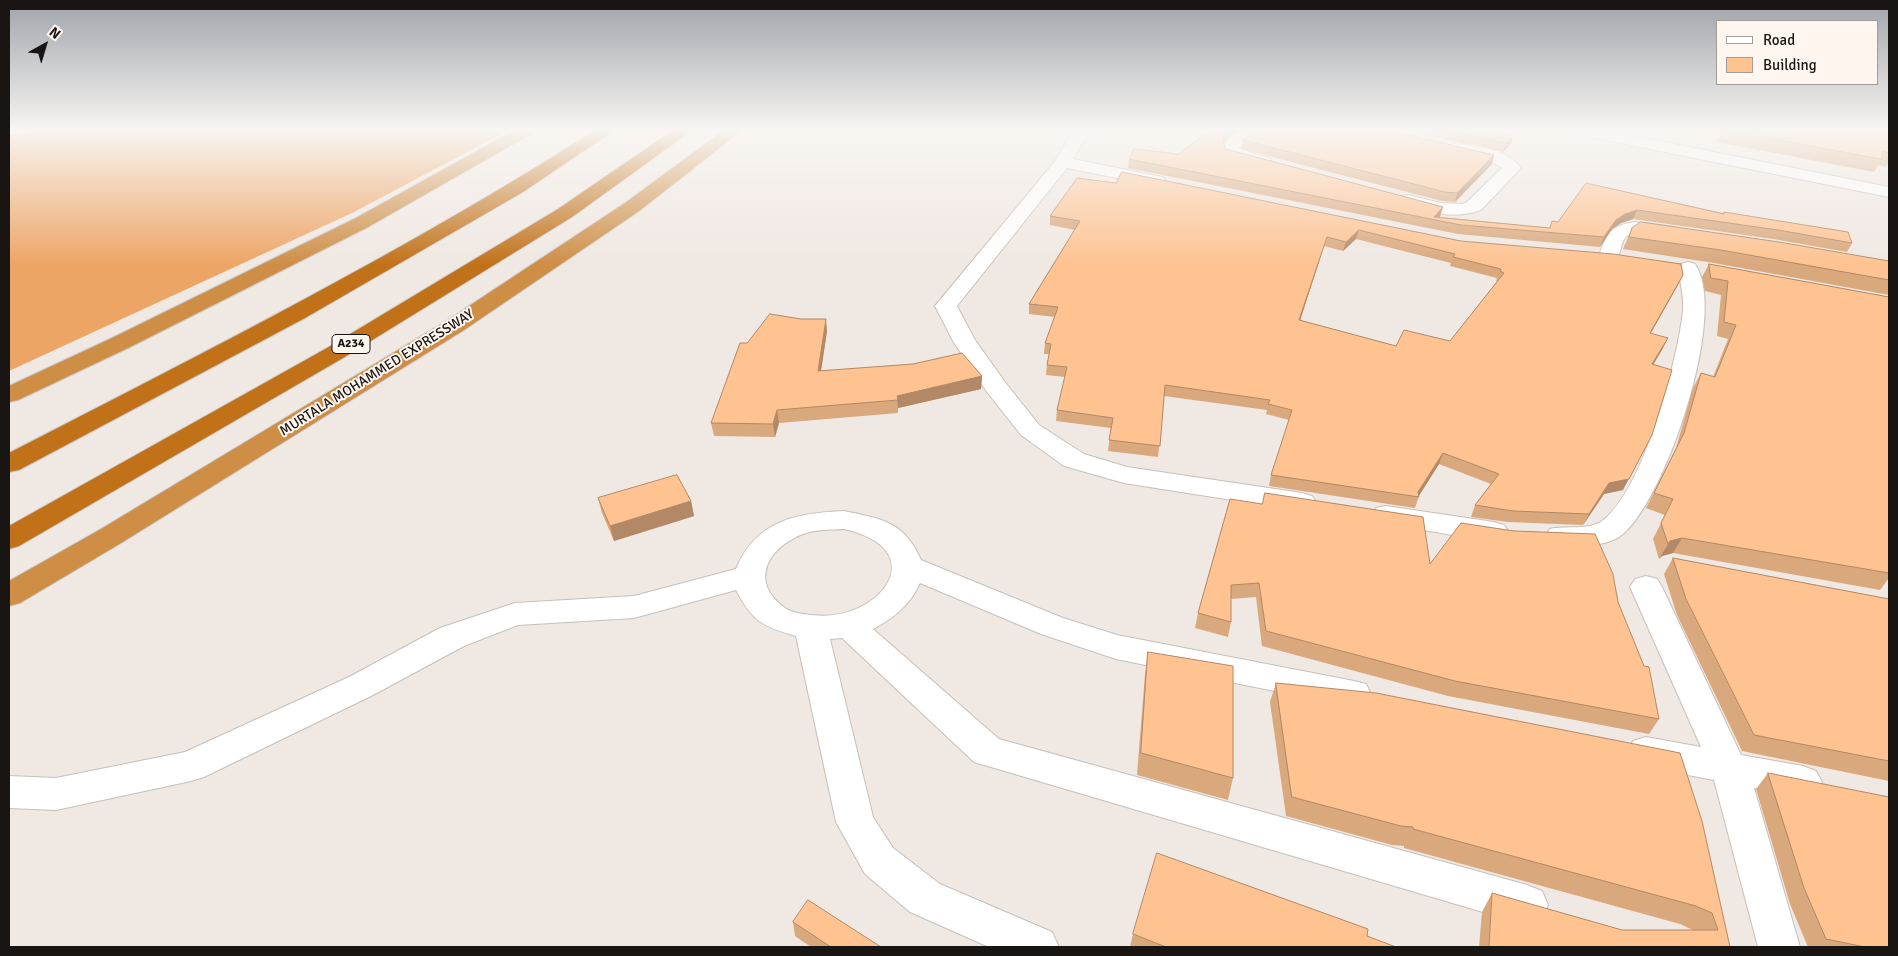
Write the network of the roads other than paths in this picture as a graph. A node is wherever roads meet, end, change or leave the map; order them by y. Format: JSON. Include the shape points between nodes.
{"nodes":[{"id":1,"x":445,"y":176,"type":"edge"},
{"id":2,"x":536,"y":176,"type":"edge"},
{"id":3,"x":619,"y":176,"type":"edge"},
{"id":4,"x":674,"y":176,"type":"edge"},
{"id":5,"x":1051,"y":176,"type":"edge"},
{"id":6,"x":1131,"y":176,"type":"edge"},
{"id":7,"x":1504,"y":176,"type":"edge"},
{"id":8,"x":1807,"y":176,"type":"edge"},
{"id":9,"x":1178,"y":185,"type":"edge"},
{"id":10,"x":1889,"y":192,"type":"edge"},
{"id":11,"x":1394,"y":197,"type":"edge"},
{"id":12,"x":1684,"y":233,"type":"edge"},
{"id":13,"x":1589,"y":255,"type":"edge"},
{"id":14,"x":1689,"y":268,"type":"dead end"},
{"id":15,"x":9,"y":395,"type":"edge"},
{"id":16,"x":9,"y":464,"type":"edge"},
{"id":17,"x":1321,"y":505,"type":"edge"},
{"id":18,"x":1360,"y":511,"type":"edge"},
{"id":19,"x":9,"y":539,"type":"edge"},
{"id":20,"x":908,"y":566,"type":"junction"},
{"id":21,"x":748,"y":576,"type":"junction"},
{"id":22,"x":1646,"y":588,"type":"dead end"},
{"id":23,"x":9,"y":595,"type":"edge"},
{"id":24,"x":848,"y":625,"type":"junction"},
{"id":25,"x":811,"y":628,"type":"junction"},
{"id":26,"x":1389,"y":701,"type":"edge"},
{"id":27,"x":1612,"y":745,"type":"edge"},
{"id":28,"x":1729,"y":768,"type":"junction"},
{"id":29,"x":1833,"y":788,"type":"edge"},
{"id":30,"x":9,"y":792,"type":"edge"},
{"id":31,"x":1559,"y":914,"type":"edge"},
{"id":32,"x":1037,"y":947,"type":"edge"},
{"id":33,"x":1779,"y":947,"type":"edge"}],
"edges":[{"from":1,"to":15,"type":"highway","via":[[361,223]]},
{"from":2,"to":16,"type":"highway","via":[[297,313]]},
{"from":3,"to":19,"type":"highway","number":"A234","via":[[565,213],[335,353]]},
{"from":4,"to":23,"type":"highway","name":"MURTALA MOHAMMED EXPRESSWAY","via":[[456,325],[112,536]]},
{"from":5,"to":17,"type":"street","via":[[946,306],[964,341],[1030,430],[1074,460],[1124,475]]},
{"from":6,"to":9,"type":"street"},
{"from":7,"to":11,"type":"street","via":[[1474,206],[1466,209],[1442,209]]},
{"from":8,"to":10,"type":"street"},
{"from":12,"to":13,"type":"street","via":[[1633,227],[1617,235],[1618,258]]},
{"from":14,"to":18,"type":"street","via":[[1695,308],[1688,355],[1660,447],[1627,514],[1611,528],[1591,536],[1526,534]]},
{"from":20,"to":21,"type":"street","via":[[898,544],[875,528],[844,520],[811,522],[780,533],[758,552]]},
{"from":20,"to":24,"type":"street","via":[[902,590],[887,606]]},
{"from":20,"to":26,"type":"street","via":[[1052,626],[1116,647]]},
{"from":21,"to":25,"type":"street","via":[[755,600],[777,619]]},
{"from":21,"to":30,"type":"street","via":[[634,607],[515,614],[452,637],[361,686],[191,766],[56,794]]},
{"from":22,"to":28,"type":"street"},
{"from":24,"to":25,"type":"street"},
{"from":24,"to":31,"type":"street","via":[[987,751]]},
{"from":25,"to":32,"type":"street","via":[[855,822],[879,861],[925,898]]},
{"from":27,"to":28,"type":"street"},
{"from":28,"to":29,"type":"street"},
{"from":28,"to":33,"type":"street"}]}
